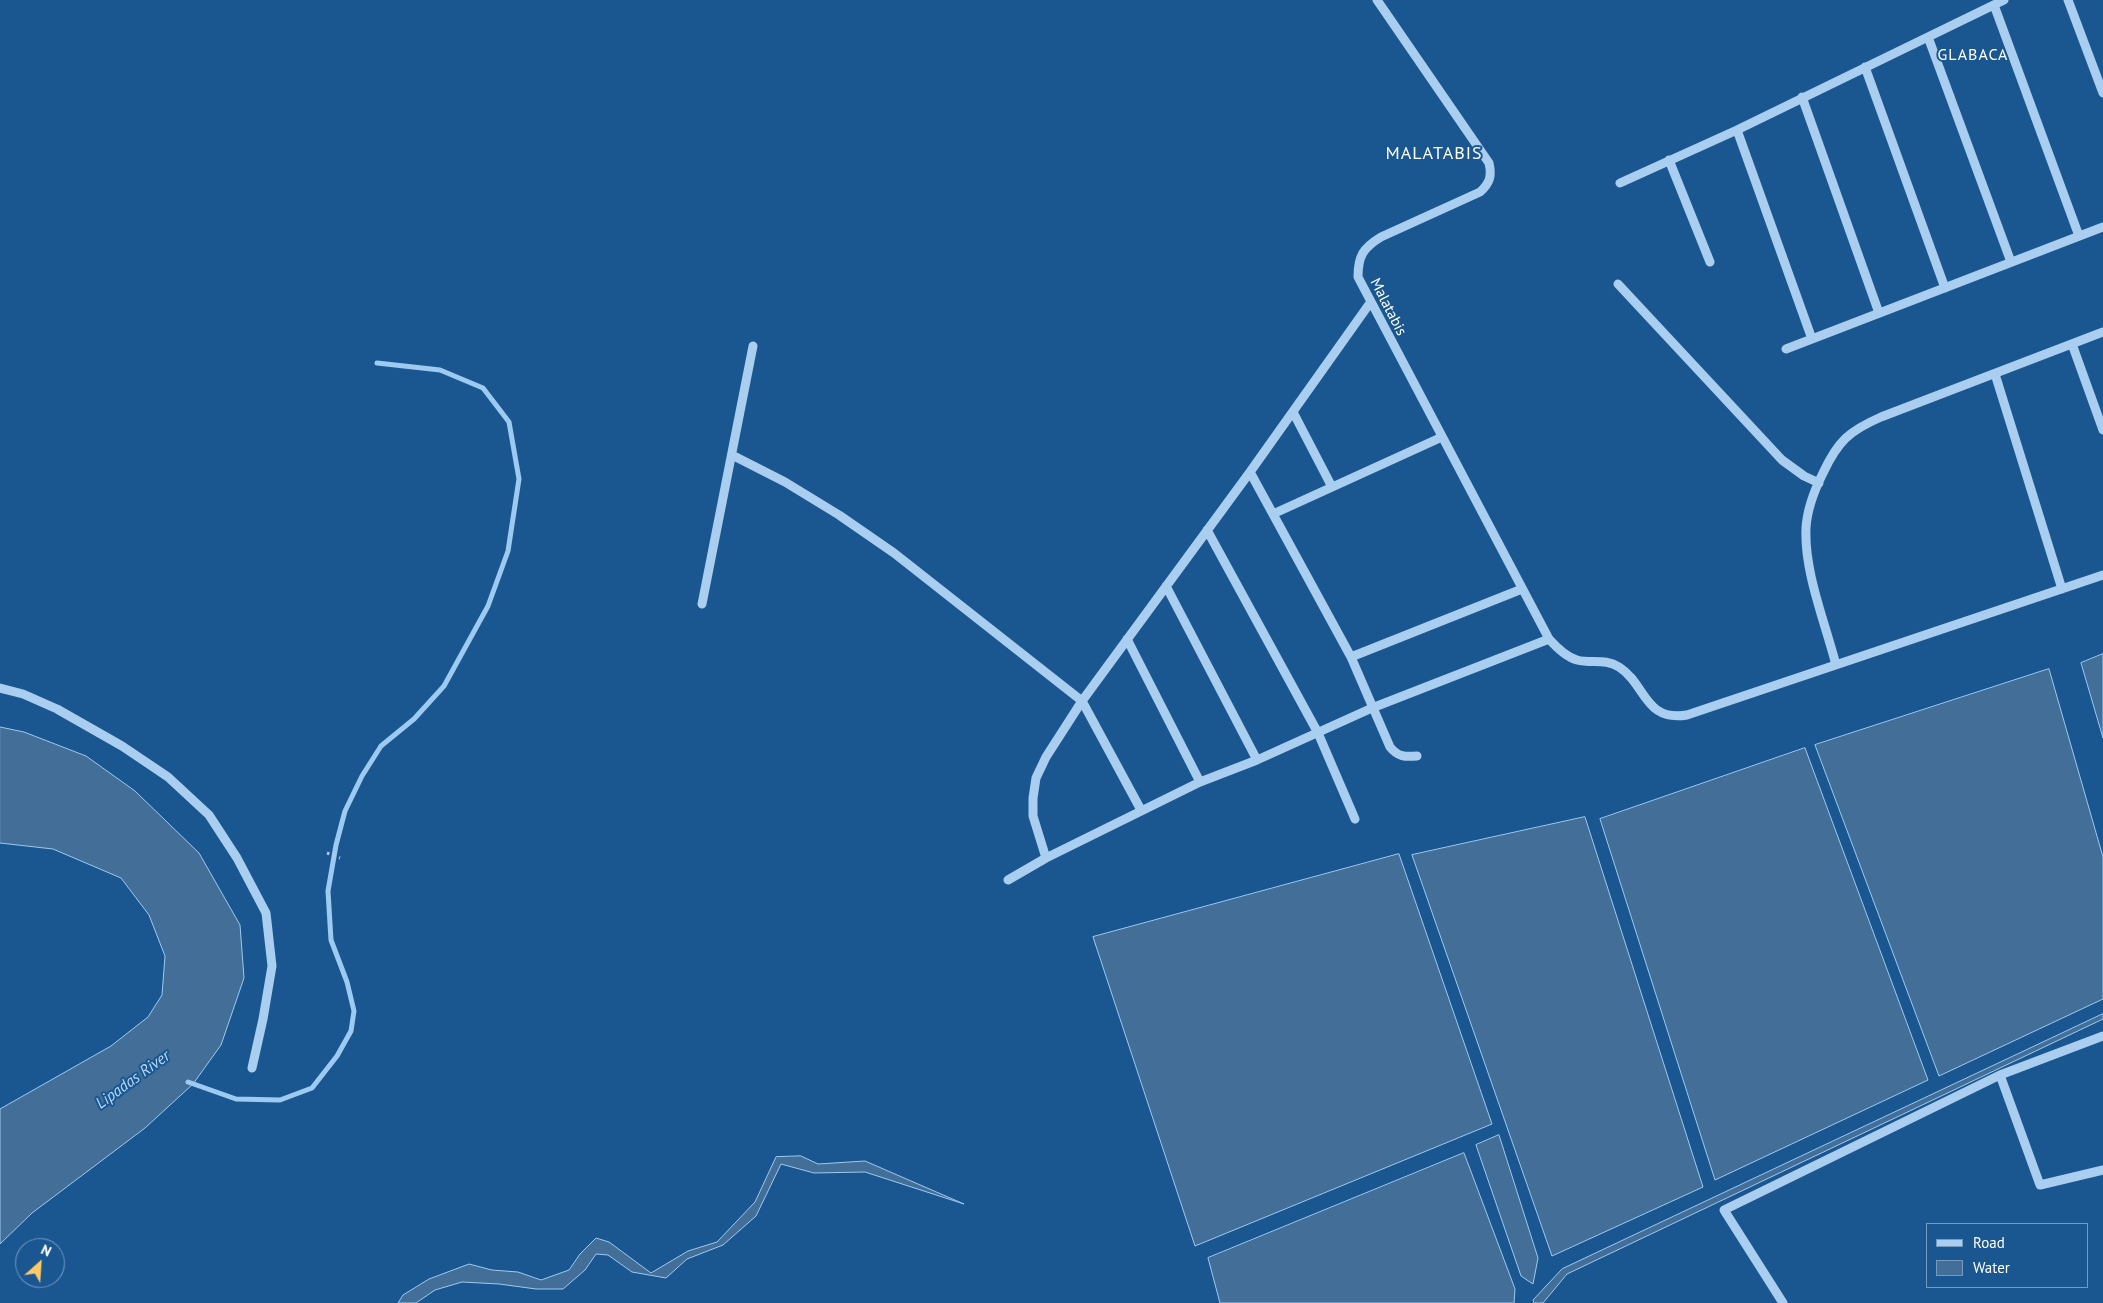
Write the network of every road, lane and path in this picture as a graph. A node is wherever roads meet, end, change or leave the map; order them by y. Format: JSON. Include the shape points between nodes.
{"nodes":[{"id":1,"x":1377,"y":0,"type":"edge"},
{"id":2,"x":2004,"y":0,"type":"edge"},
{"id":3,"x":2068,"y":0,"type":"edge"},
{"id":4,"x":1994,"y":5,"type":"junction"},
{"id":5,"x":1928,"y":36,"type":"junction"},
{"id":6,"x":1865,"y":68,"type":"junction"},
{"id":7,"x":2103,"y":93,"type":"edge"},
{"id":8,"x":1802,"y":97,"type":"junction"},
{"id":9,"x":1736,"y":130,"type":"junction"},
{"id":10,"x":1670,"y":160,"type":"junction"},
{"id":11,"x":1620,"y":183,"type":"dead end"},
{"id":12,"x":2103,"y":227,"type":"edge"},
{"id":13,"x":2079,"y":236,"type":"junction"},
{"id":14,"x":1710,"y":262,"type":"dead end"},
{"id":15,"x":2011,"y":262,"type":"junction"},
{"id":16,"x":1618,"y":284,"type":"dead end"},
{"id":17,"x":1945,"y":288,"type":"junction"},
{"id":18,"x":1370,"y":303,"type":"junction"},
{"id":19,"x":1879,"y":313,"type":"junction"},
{"id":20,"x":2103,"y":332,"type":"edge"},
{"id":21,"x":1812,"y":338,"type":"junction"},
{"id":22,"x":2072,"y":344,"type":"junction"},
{"id":23,"x":753,"y":346,"type":"dead end"},
{"id":24,"x":1786,"y":349,"type":"dead end"},
{"id":25,"x":1995,"y":374,"type":"junction"},
{"id":26,"x":1293,"y":412,"type":"junction"},
{"id":27,"x":2103,"y":430,"type":"edge"},
{"id":28,"x":1442,"y":437,"type":"junction"},
{"id":29,"x":732,"y":455,"type":"junction"},
{"id":30,"x":1250,"y":472,"type":"junction"},
{"id":31,"x":1819,"y":482,"type":"junction"},
{"id":32,"x":1332,"y":487,"type":"junction"},
{"id":33,"x":1273,"y":514,"type":"junction"},
{"id":34,"x":1207,"y":530,"type":"junction"},
{"id":35,"x":2103,"y":575,"type":"edge"},
{"id":36,"x":1166,"y":586,"type":"junction"},
{"id":37,"x":1522,"y":588,"type":"junction"},
{"id":38,"x":2062,"y":589,"type":"junction"},
{"id":39,"x":702,"y":604,"type":"dead end"},
{"id":40,"x":1127,"y":639,"type":"junction"},
{"id":41,"x":1549,"y":640,"type":"junction"},
{"id":42,"x":1351,"y":657,"type":"junction"},
{"id":43,"x":1836,"y":665,"type":"junction"},
{"id":44,"x":0,"y":688,"type":"edge"},
{"id":45,"x":1082,"y":701,"type":"junction"},
{"id":46,"x":1372,"y":708,"type":"junction"},
{"id":47,"x":1318,"y":733,"type":"junction"},
{"id":48,"x":1417,"y":756,"type":"dead end"},
{"id":49,"x":1257,"y":760,"type":"junction"},
{"id":50,"x":1200,"y":782,"type":"junction"},
{"id":51,"x":1141,"y":810,"type":"junction"},
{"id":52,"x":1355,"y":819,"type":"dead end"},
{"id":53,"x":328,"y":853,"type":"dead end"},
{"id":54,"x":340,"y":858,"type":"dead end"},
{"id":55,"x":1046,"y":858,"type":"junction"},
{"id":56,"x":1008,"y":880,"type":"dead end"},
{"id":57,"x":2103,"y":1036,"type":"edge"},
{"id":58,"x":252,"y":1068,"type":"dead end"},
{"id":59,"x":2000,"y":1075,"type":"junction"},
{"id":60,"x":2103,"y":1170,"type":"edge"},
{"id":61,"x":1782,"y":1303,"type":"edge"}],
"edges":[{"from":1,"to":18,"type":"street","name":"Malatabis","via":[[1489,163],[1491,173],[1480,192],[1368,245],[1358,264],[1358,277]]},
{"from":2,"to":4,"type":"street"},
{"from":3,"to":7,"type":"street"},
{"from":4,"to":5,"type":"street"},
{"from":4,"to":13,"type":"street"},
{"from":5,"to":6,"type":"street"},
{"from":5,"to":15,"type":"street"},
{"from":6,"to":8,"type":"street"},
{"from":6,"to":17,"type":"street"},
{"from":8,"to":9,"type":"street"},
{"from":8,"to":19,"type":"street"},
{"from":9,"to":10,"type":"street"},
{"from":9,"to":21,"type":"street"},
{"from":10,"to":11,"type":"street"},
{"from":10,"to":14,"type":"street"},
{"from":12,"to":13,"type":"street"},
{"from":13,"to":15,"type":"street"},
{"from":15,"to":17,"type":"street"},
{"from":16,"to":31,"type":"street","via":[[1782,460],[1804,476]]},
{"from":17,"to":19,"type":"street"},
{"from":18,"to":26,"type":"street"},
{"from":18,"to":28,"type":"street","name":"Malatabis"},
{"from":19,"to":21,"type":"street"},
{"from":20,"to":22,"type":"street"},
{"from":21,"to":24,"type":"street"},
{"from":22,"to":25,"type":"street"},
{"from":22,"to":27,"type":"street"},
{"from":23,"to":29,"type":"street"},
{"from":25,"to":31,"type":"street","via":[[1858,428],[1843,440]]},
{"from":25,"to":38,"type":"street"},
{"from":26,"to":30,"type":"street"},
{"from":26,"to":32,"type":"street"},
{"from":28,"to":32,"type":"street"},
{"from":28,"to":37,"type":"street","name":"Malatabis"},
{"from":29,"to":39,"type":"street"},
{"from":29,"to":45,"type":"street","via":[[793,486],[894,553]]},
{"from":30,"to":33,"type":"street"},
{"from":30,"to":34,"type":"street"},
{"from":31,"to":43,"type":"street","via":[[1806,527],[1808,564]]},
{"from":32,"to":33,"type":"street"},
{"from":33,"to":42,"type":"street"},
{"from":34,"to":36,"type":"street"},
{"from":34,"to":47,"type":"street"},
{"from":35,"to":38,"type":"street"},
{"from":36,"to":40,"type":"street"},
{"from":36,"to":49,"type":"street"},
{"from":37,"to":41,"type":"street","name":"Malatabis"},
{"from":37,"to":42,"type":"street"},
{"from":38,"to":43,"type":"street"},
{"from":40,"to":45,"type":"street"},
{"from":40,"to":50,"type":"street"},
{"from":41,"to":43,"type":"street","via":[[1577,660],[1604,661],[1620,668],[1650,705],[1677,717]]},
{"from":41,"to":46,"type":"street"},
{"from":42,"to":46,"type":"street"},
{"from":44,"to":58,"type":"street","via":[[23,694],[58,710],[122,746],[168,777],[209,815],[237,858],[266,914],[272,966]]},
{"from":45,"to":51,"type":"street"},
{"from":45,"to":55,"type":"street","via":[[1036,778],[1033,816]]},
{"from":46,"to":47,"type":"street"},
{"from":46,"to":48,"type":"street","via":[[1395,754]]},
{"from":47,"to":49,"type":"street"},
{"from":47,"to":52,"type":"street"},
{"from":49,"to":50,"type":"street"},
{"from":50,"to":51,"type":"street"},
{"from":51,"to":55,"type":"street"},
{"from":53,"to":54,"type":"path"},
{"from":55,"to":56,"type":"street"},
{"from":57,"to":59,"type":"street"},
{"from":59,"to":60,"type":"street","via":[[2040,1185]]},
{"from":59,"to":61,"type":"street","via":[[1724,1210]]}]}
